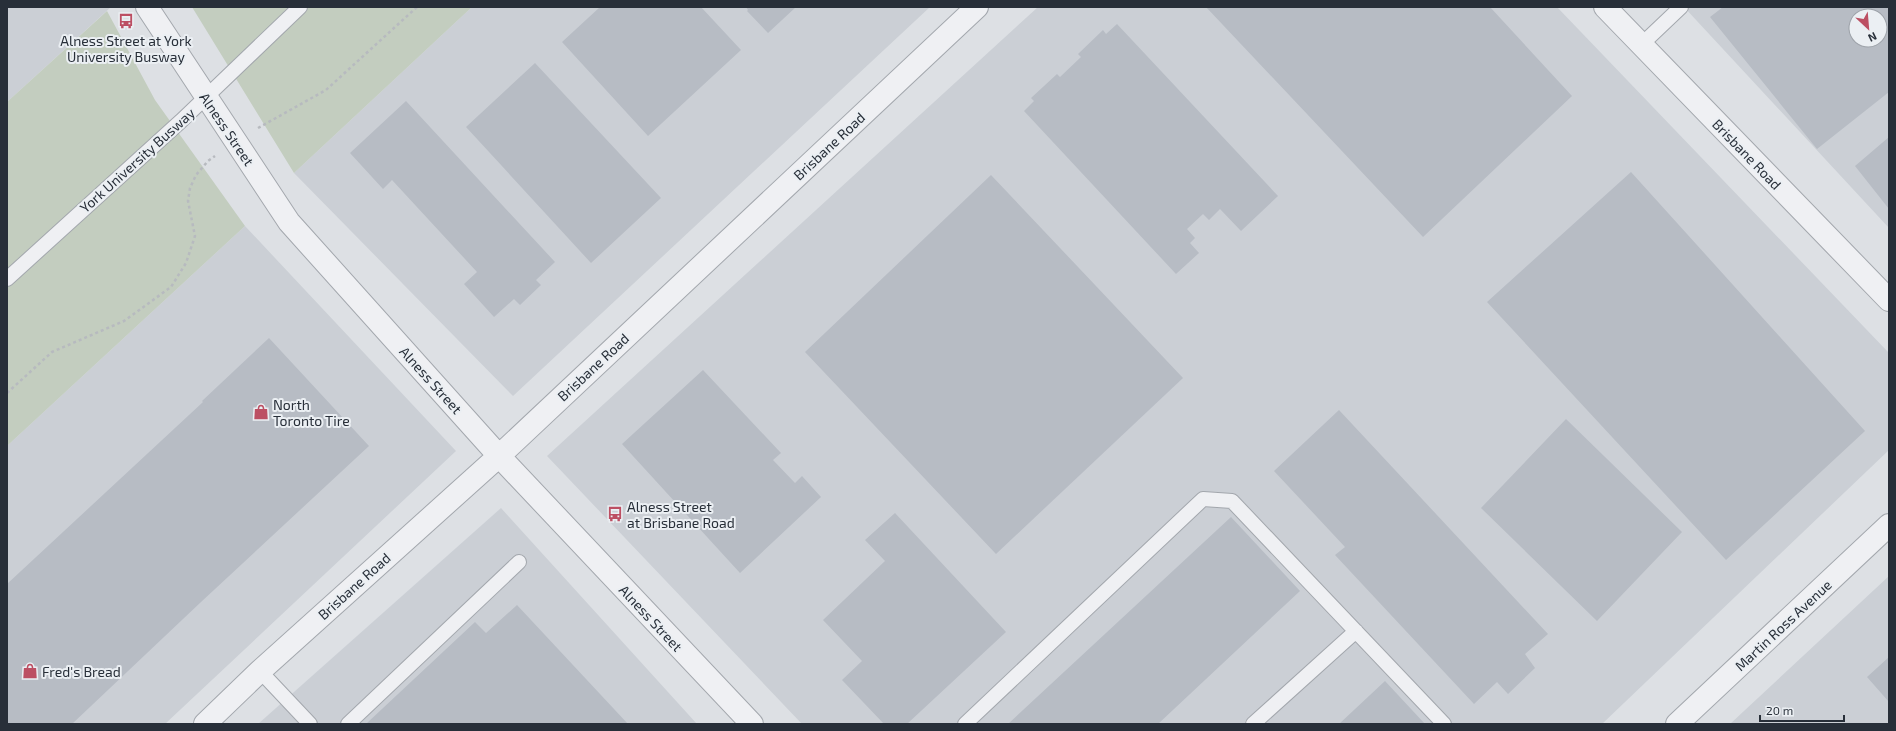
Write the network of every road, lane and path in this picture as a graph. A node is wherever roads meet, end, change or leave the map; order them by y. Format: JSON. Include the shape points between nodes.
{"nodes":[{"id":1,"x":147,"y":7,"type":"edge"},
{"id":2,"x":300,"y":7,"type":"edge"},
{"id":3,"x":417,"y":7,"type":"edge"},
{"id":4,"x":977,"y":7,"type":"edge"},
{"id":5,"x":1605,"y":7,"type":"edge"},
{"id":6,"x":1681,"y":7,"type":"edge"},
{"id":7,"x":1641,"y":45,"type":"junction"},
{"id":8,"x":205,"y":97,"type":"junction"},
{"id":9,"x":258,"y":128,"type":"dead end"},
{"id":10,"x":208,"y":161,"type":"dead end"},
{"id":11,"x":7,"y":279,"type":"edge"},
{"id":12,"x":1889,"y":300,"type":"edge"},
{"id":13,"x":7,"y":393,"type":"edge"},
{"id":14,"x":499,"y":456,"type":"junction"},
{"id":15,"x":1889,"y":525,"type":"edge"},
{"id":16,"x":518,"y":562,"type":"dead end"},
{"id":17,"x":1356,"y":631,"type":"junction"},
{"id":18,"x":260,"y":671,"type":"junction"},
{"id":19,"x":206,"y":724,"type":"edge"},
{"id":20,"x":310,"y":724,"type":"edge"},
{"id":21,"x":348,"y":724,"type":"edge"},
{"id":22,"x":752,"y":724,"type":"edge"},
{"id":23,"x":965,"y":724,"type":"edge"},
{"id":24,"x":1253,"y":724,"type":"edge"},
{"id":25,"x":1444,"y":724,"type":"edge"},
{"id":26,"x":1677,"y":724,"type":"edge"}],
"edges":[{"from":1,"to":8,"type":"street","name":"Alness Street"},
{"from":2,"to":8,"type":"lane","name":"York University Busway"},
{"from":3,"to":9,"type":"path","via":[[326,90]]},
{"from":4,"to":14,"type":"street","name":"Brisbane Road"},
{"from":5,"to":7,"type":"street","name":"Brisbane Road"},
{"from":6,"to":7,"type":"lane"},
{"from":7,"to":12,"type":"street","name":"Brisbane Road"},
{"from":8,"to":11,"type":"lane","name":"York University Busway"},
{"from":8,"to":14,"type":"street","name":"Alness Street","via":[[289,222]]},
{"from":10,"to":13,"type":"path","via":[[196,175],[190,188],[188,201],[195,236],[186,263],[171,287],[124,322],[52,352]]},
{"from":14,"to":18,"type":"street","name":"Brisbane Road"},
{"from":14,"to":22,"type":"street","name":"Alness Street"},
{"from":15,"to":26,"type":"street","name":"Martin Ross Avenue"},
{"from":16,"to":21,"type":"lane"},
{"from":17,"to":23,"type":"lane","via":[[1232,501],[1203,499]]},
{"from":17,"to":24,"type":"lane"},
{"from":17,"to":25,"type":"lane"},
{"from":18,"to":19,"type":"street","name":"Brisbane Road"},
{"from":18,"to":20,"type":"lane"}]}
